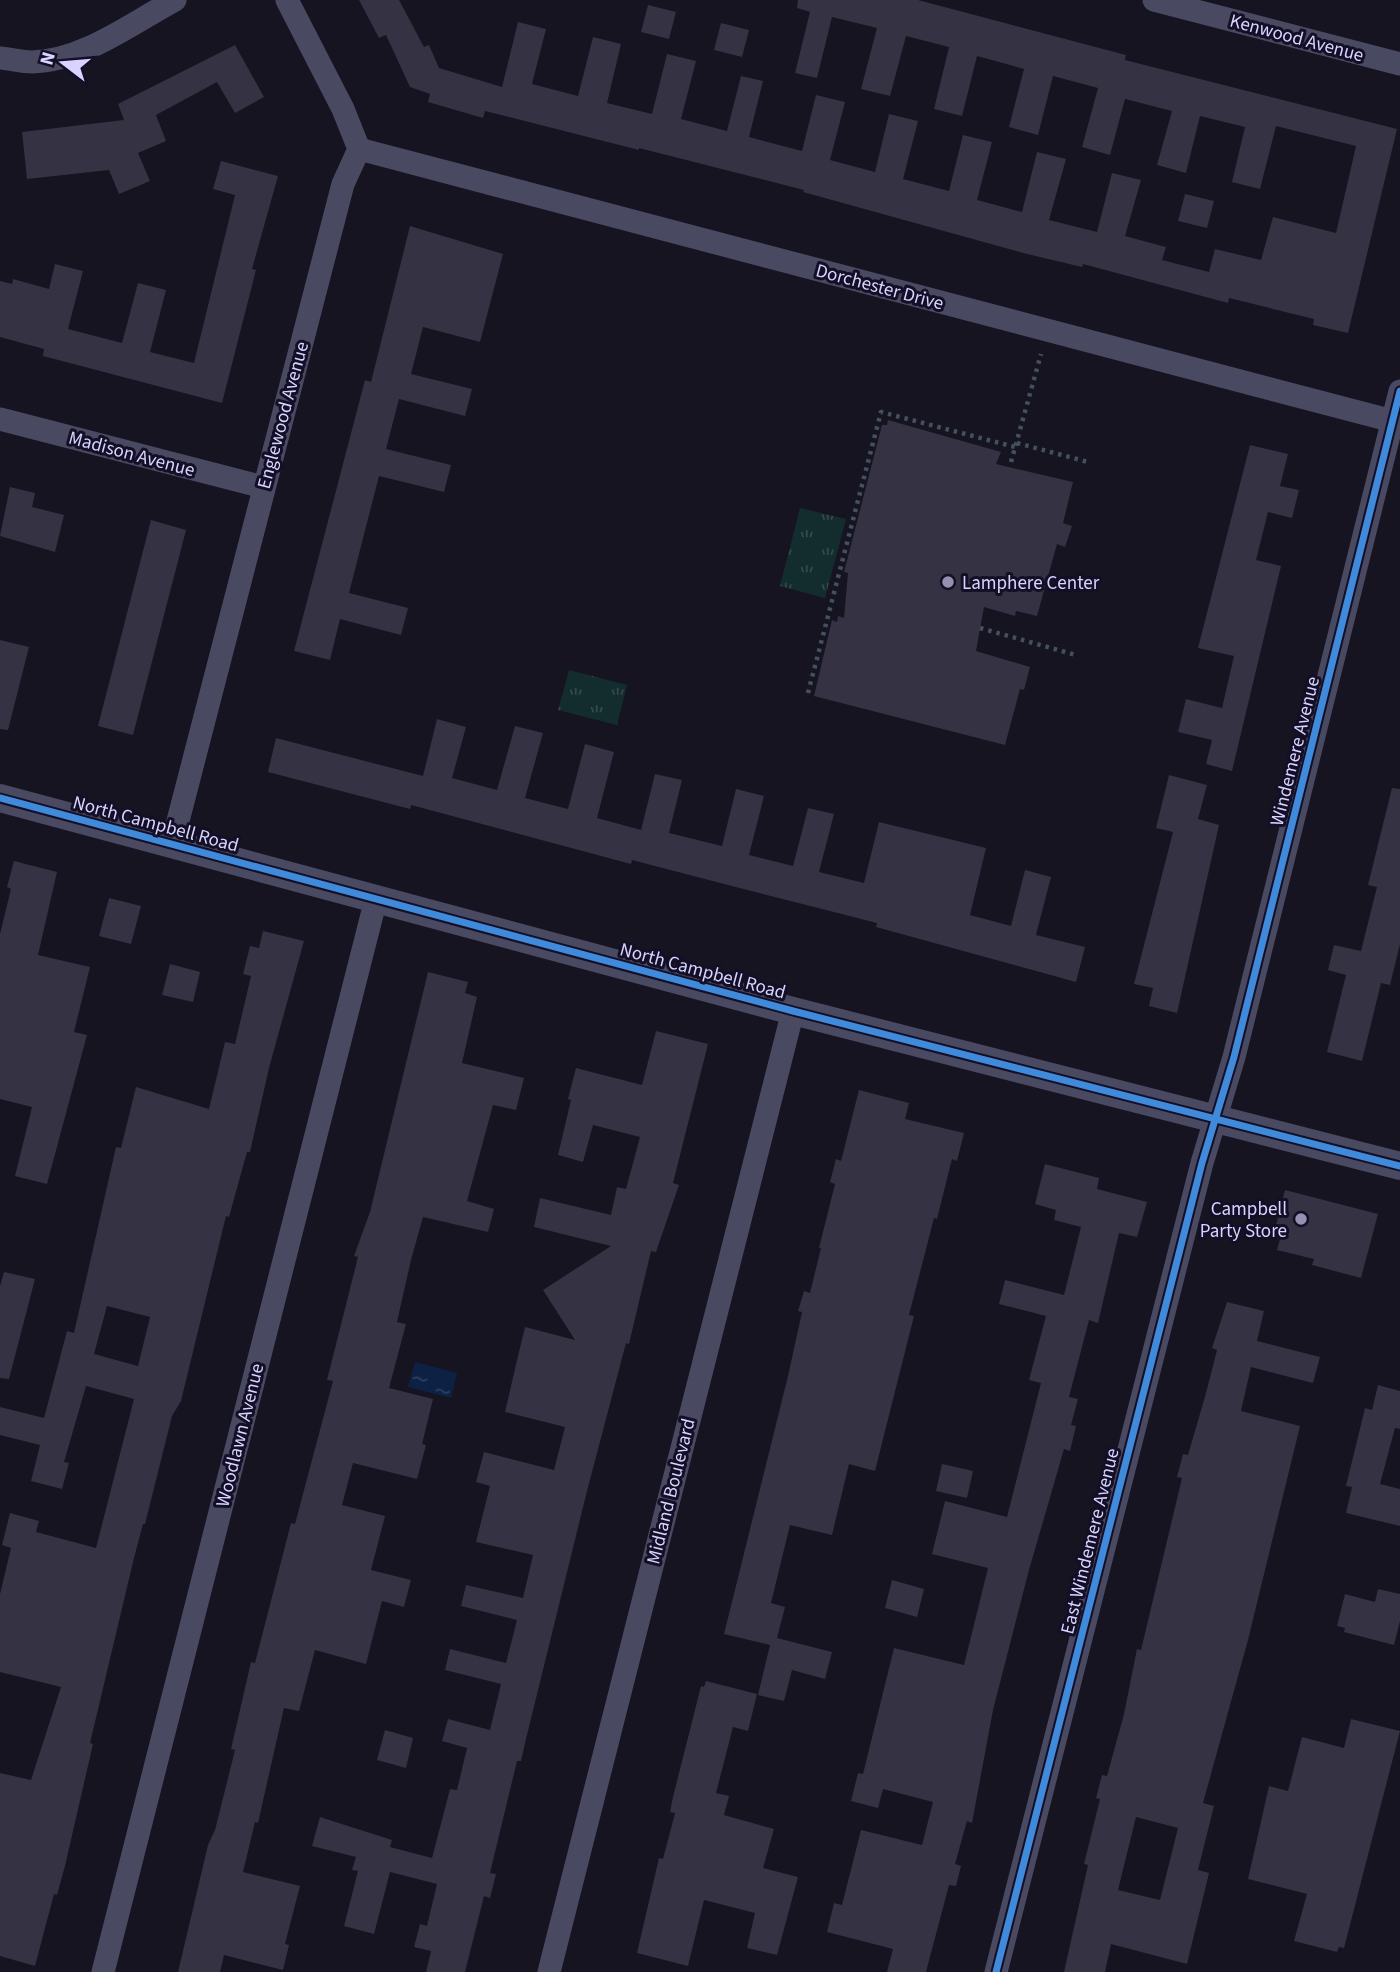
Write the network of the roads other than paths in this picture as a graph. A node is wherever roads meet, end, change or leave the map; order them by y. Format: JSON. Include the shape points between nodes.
{"nodes":[{"id":1,"x":175,"y":0,"type":"edge"},
{"id":2,"x":287,"y":0,"type":"edge"},
{"id":3,"x":1154,"y":0,"type":"edge"},
{"id":4,"x":0,"y":58,"type":"edge"},
{"id":5,"x":1400,"y":64,"type":"edge"},
{"id":6,"x":359,"y":149,"type":"junction"},
{"id":7,"x":1400,"y":391,"type":"edge"},
{"id":8,"x":0,"y":419,"type":"edge"},
{"id":9,"x":1396,"y":422,"type":"edge"},
{"id":10,"x":263,"y":487,"type":"junction"},
{"id":11,"x":0,"y":798,"type":"edge"},
{"id":12,"x":172,"y":844,"type":"junction"},
{"id":13,"x":376,"y":899,"type":"junction"},
{"id":14,"x":793,"y":1011,"type":"junction"},
{"id":15,"x":1216,"y":1118,"type":"junction"},
{"id":16,"x":1400,"y":1166,"type":"edge"},
{"id":17,"x":103,"y":1972,"type":"edge"},
{"id":18,"x":549,"y":1972,"type":"edge"},
{"id":19,"x":996,"y":1972,"type":"edge"}],
"edges":[{"from":1,"to":4,"type":"street","via":[[61,58],[33,62]]},
{"from":2,"to":6,"type":"street"},
{"from":3,"to":5,"type":"street","name":"Kenwood Avenue"},
{"from":6,"to":9,"type":"street","name":"Dorchester Drive"},
{"from":6,"to":10,"type":"street","name":"Englewood Avenue","via":[[342,184]]},
{"from":7,"to":9,"type":"street","name":"Windemere Avenue"},
{"from":8,"to":10,"type":"street","name":"Madison Avenue"},
{"from":9,"to":15,"type":"street","name":"Windemere Avenue"},
{"from":10,"to":12,"type":"street","name":"Englewood Avenue"},
{"from":11,"to":12,"type":"street","name":"North Campbell Road"},
{"from":12,"to":13,"type":"street","name":"North Campbell Road"},
{"from":13,"to":14,"type":"street","name":"North Campbell Road"},
{"from":13,"to":17,"type":"street","name":"Woodlawn Avenue"},
{"from":14,"to":15,"type":"street","name":"North Campbell Road"},
{"from":14,"to":18,"type":"street","name":"Midland Boulevard"},
{"from":15,"to":16,"type":"street","name":"North Campbell Road"},
{"from":15,"to":19,"type":"street","name":"East Windemere Avenue"}]}
